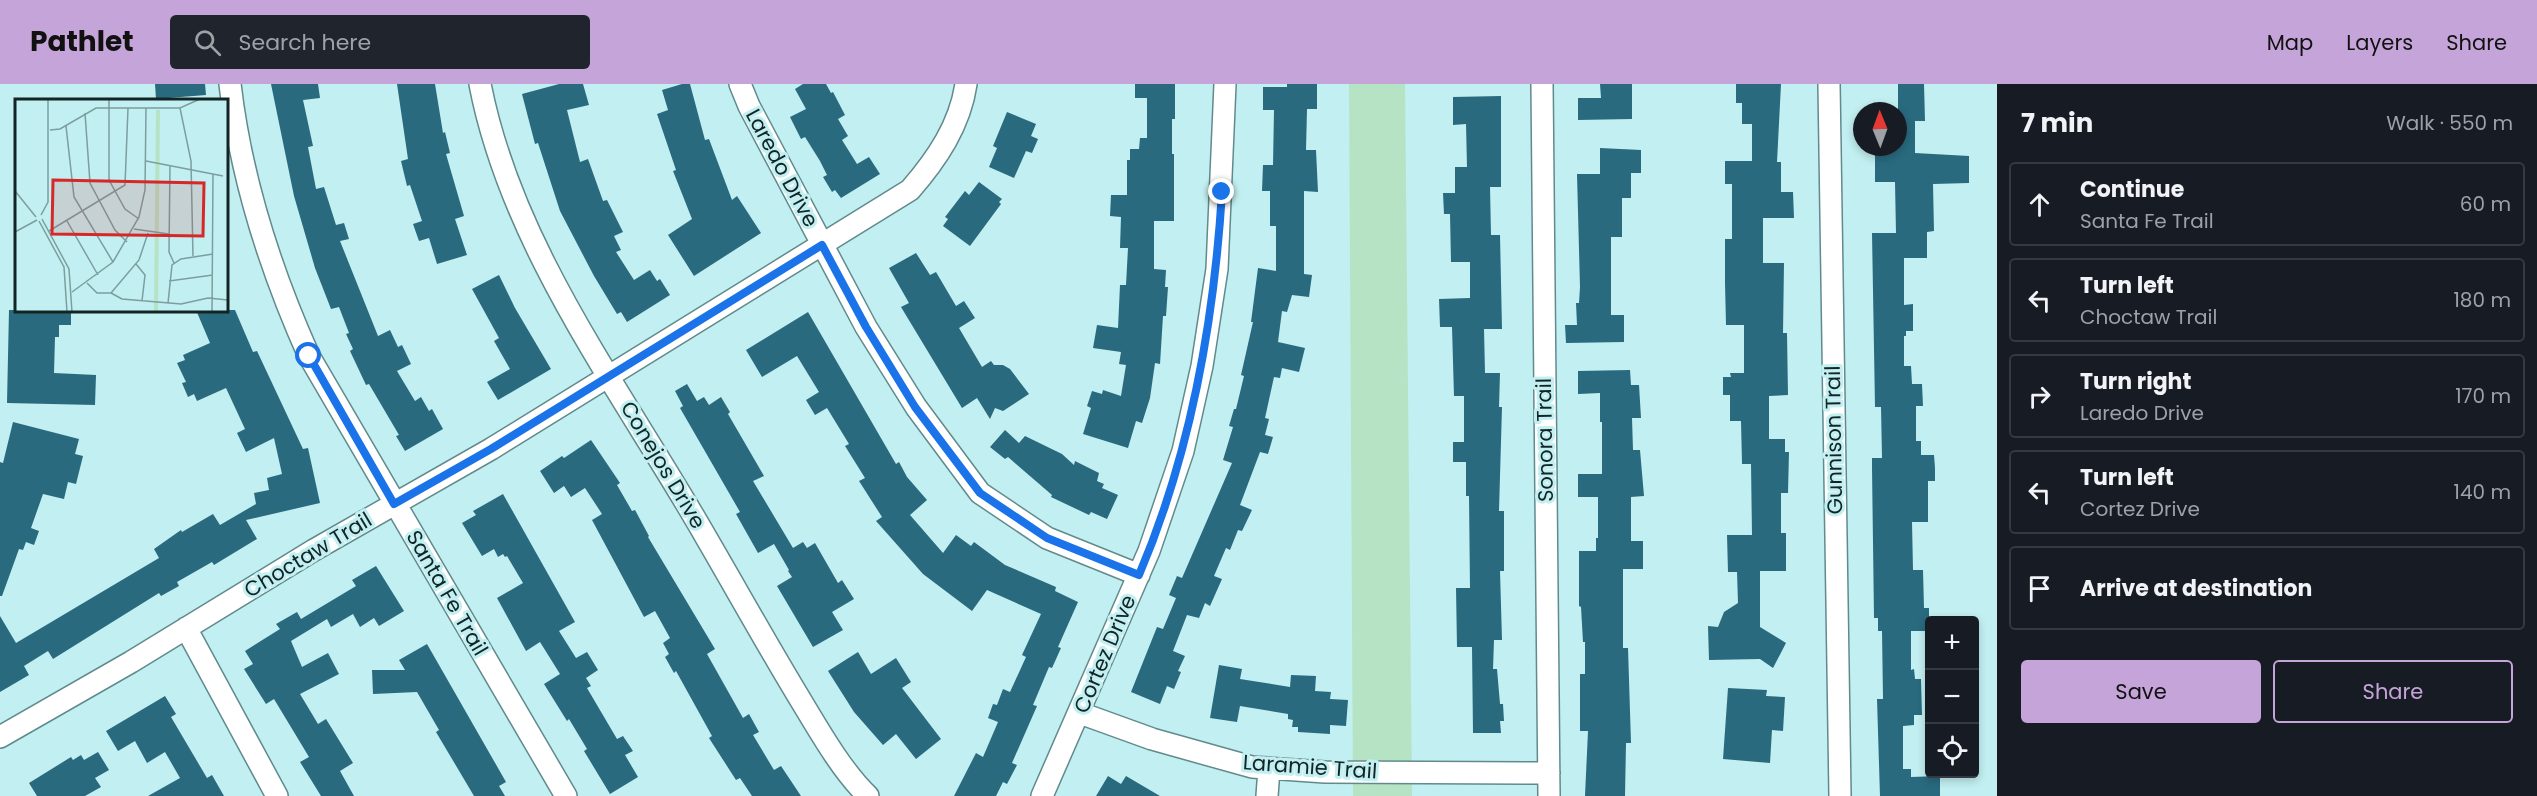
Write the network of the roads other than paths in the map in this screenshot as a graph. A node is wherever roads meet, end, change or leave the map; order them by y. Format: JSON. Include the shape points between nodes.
{"nodes":[{"id":1,"x":230,"y":84,"type":"edge"},
{"id":2,"x":480,"y":84,"type":"edge"},
{"id":3,"x":740,"y":84,"type":"edge"},
{"id":4,"x":966,"y":84,"type":"edge"},
{"id":5,"x":1225,"y":84,"type":"edge"},
{"id":6,"x":1542,"y":84,"type":"edge"},
{"id":7,"x":1828,"y":84,"type":"edge"},
{"id":8,"x":822,"y":245,"type":"junction"},
{"id":9,"x":610,"y":376,"type":"junction"},
{"id":10,"x":394,"y":504,"type":"junction"},
{"id":11,"x":1139,"y":575,"type":"junction"},
{"id":12,"x":186,"y":628,"type":"junction"},
{"id":13,"x":1080,"y":713,"type":"junction"},
{"id":14,"x":0,"y":737,"type":"edge"},
{"id":15,"x":1269,"y":769,"type":"junction"},
{"id":16,"x":1549,"y":772,"type":"junction"},
{"id":17,"x":278,"y":796,"type":"edge"},
{"id":18,"x":566,"y":796,"type":"edge"},
{"id":19,"x":868,"y":796,"type":"edge"},
{"id":20,"x":1042,"y":796,"type":"edge"},
{"id":21,"x":1267,"y":796,"type":"edge"},
{"id":22,"x":1549,"y":796,"type":"edge"},
{"id":23,"x":1840,"y":796,"type":"edge"}],
"edges":[{"from":1,"to":10,"type":"street","name":"Santa Fe Trail","via":[[252,198],[284,301],[309,356]]},
{"from":2,"to":9,"type":"street","name":"Conejos Drive","via":[[486,116],[516,202],[560,293]]},
{"from":3,"to":8,"type":"street","name":"Laredo Drive"},
{"from":4,"to":8,"type":"street","name":"Choctaw Trail","via":[[950,136],[910,190]]},
{"from":5,"to":11,"type":"street","name":"Cortez Drive","via":[[1217,269],[1202,366],[1183,451]]},
{"from":6,"to":16,"type":"street","name":"Sonora Trail"},
{"from":7,"to":23,"type":"street","name":"Gunnison Trail"},
{"from":8,"to":9,"type":"street","name":"Choctaw Trail"},
{"from":8,"to":11,"type":"street","name":"Laredo Drive","via":[[915,407],[980,493],[1047,538]]},
{"from":9,"to":10,"type":"street","name":"Choctaw Trail"},
{"from":9,"to":19,"type":"street","name":"Conejos Drive","via":[[822,736]]},
{"from":10,"to":12,"type":"street","name":"Choctaw Trail"},
{"from":10,"to":18,"type":"street","name":"Santa Fe Trail"},
{"from":11,"to":13,"type":"street","name":"Cortez Drive"},
{"from":12,"to":14,"type":"street","name":"Choctaw Trail"},
{"from":12,"to":17,"type":"street"},
{"from":13,"to":15,"type":"street","name":"Laramie Trail","via":[[1152,739]]},
{"from":13,"to":20,"type":"street","name":"Cortez Drive"},
{"from":15,"to":16,"type":"street","name":"Laramie Trail"},
{"from":15,"to":21,"type":"street"},
{"from":16,"to":22,"type":"street","name":"Sonora Trail"}]}
